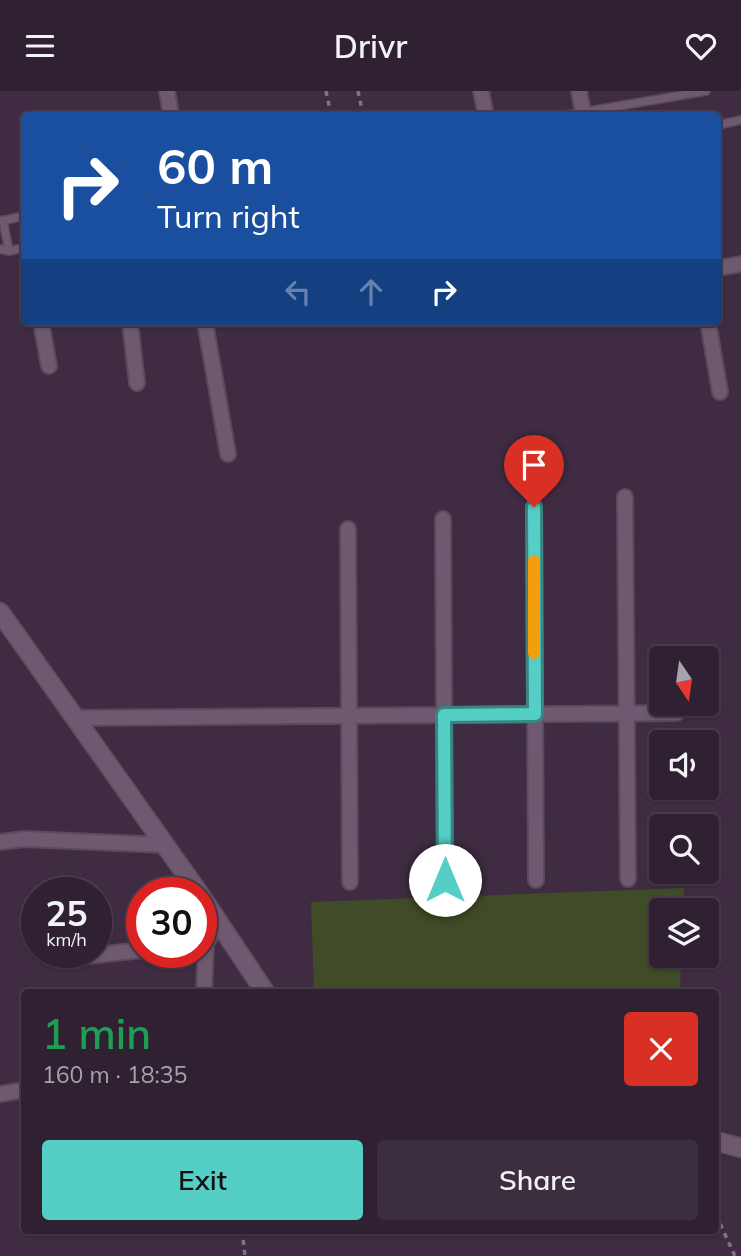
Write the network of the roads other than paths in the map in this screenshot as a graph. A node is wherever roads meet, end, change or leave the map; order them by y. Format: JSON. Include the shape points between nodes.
{"nodes":[{"id":1,"x":167,"y":91,"type":"edge"},
{"id":2,"x":481,"y":91,"type":"edge"},
{"id":3,"x":579,"y":91,"type":"edge"},
{"id":4,"x":706,"y":91,"type":"edge"},
{"id":5,"x":170,"y":112,"type":"edge"},
{"id":6,"x":485,"y":112,"type":"edge"},
{"id":7,"x":590,"y":112,"type":"edge"},
{"id":8,"x":595,"y":112,"type":"edge"},
{"id":9,"x":741,"y":120,"type":"edge"},
{"id":10,"x":721,"y":124,"type":"edge"},
{"id":11,"x":21,"y":217,"type":"edge"},
{"id":12,"x":1,"y":221,"type":"edge"},
{"id":13,"x":4,"y":250,"type":"edge"},
{"id":14,"x":741,"y":264,"type":"edge"},
{"id":15,"x":721,"y":267,"type":"edge"},
{"id":16,"x":42,"y":326,"type":"edge"},
{"id":17,"x":131,"y":326,"type":"edge"},
{"id":18,"x":206,"y":326,"type":"edge"},
{"id":19,"x":709,"y":326,"type":"edge"},
{"id":20,"x":49,"y":366,"type":"dead end"},
{"id":21,"x":137,"y":383,"type":"dead end"},
{"id":22,"x":720,"y":392,"type":"dead end"},
{"id":23,"x":228,"y":454,"type":"dead end"},
{"id":24,"x":625,"y":497,"type":"dead end"},
{"id":25,"x":534,"y":507,"type":"dead end"},
{"id":26,"x":443,"y":519,"type":"dead end"},
{"id":27,"x":348,"y":530,"type":"dead end"},
{"id":28,"x":0,"y":612,"type":"edge"},
{"id":29,"x":535,"y":714,"type":"junction"},
{"id":30,"x":626,"y":714,"type":"junction"},
{"id":31,"x":649,"y":714,"type":"edge"},
{"id":32,"x":444,"y":715,"type":"junction"},
{"id":33,"x":349,"y":716,"type":"junction"},
{"id":34,"x":77,"y":718,"type":"junction"},
{"id":35,"x":0,"y":842,"type":"edge"},
{"id":36,"x":167,"y":845,"type":"junction"},
{"id":37,"x":189,"y":877,"type":"edge"},
{"id":38,"x":628,"y":879,"type":"dead end"},
{"id":39,"x":445,"y":880,"type":"dead end"},
{"id":40,"x":536,"y":880,"type":"dead end"},
{"id":41,"x":350,"y":881,"type":"dead end"},
{"id":42,"x":217,"y":920,"type":"edge"},
{"id":43,"x":219,"y":923,"type":"junction"},
{"id":44,"x":217,"y":926,"type":"edge"},
{"id":45,"x":204,"y":968,"type":"edge"},
{"id":46,"x":204,"y":989,"type":"edge"},
{"id":47,"x":263,"y":989,"type":"edge"},
{"id":48,"x":21,"y":1090,"type":"edge"},
{"id":49,"x":0,"y":1094,"type":"edge"},
{"id":50,"x":719,"y":1142,"type":"edge"},
{"id":51,"x":741,"y":1148,"type":"edge"}],
"edges":[{"from":1,"to":5,"type":"street"},
{"from":2,"to":6,"type":"street"},
{"from":3,"to":7,"type":"street"},
{"from":4,"to":8,"type":"lane"},
{"from":9,"to":10,"type":"lane"},
{"from":11,"to":12,"type":"lane"},
{"from":12,"to":13,"type":"lane"},
{"from":14,"to":15,"type":"street"},
{"from":16,"to":20,"type":"street"},
{"from":17,"to":21,"type":"street"},
{"from":18,"to":23,"type":"street"},
{"from":19,"to":22,"type":"street"},
{"from":24,"to":30,"type":"street"},
{"from":25,"to":29,"type":"street"},
{"from":26,"to":32,"type":"street"},
{"from":27,"to":33,"type":"street"},
{"from":28,"to":34,"type":"street"},
{"from":29,"to":30,"type":"street"},
{"from":29,"to":32,"type":"street"},
{"from":29,"to":40,"type":"street"},
{"from":30,"to":31,"type":"street"},
{"from":30,"to":38,"type":"street"},
{"from":32,"to":33,"type":"street"},
{"from":32,"to":39,"type":"street"},
{"from":33,"to":34,"type":"street"},
{"from":33,"to":41,"type":"street"},
{"from":34,"to":36,"type":"street"},
{"from":35,"to":36,"type":"street"},
{"from":36,"to":37,"type":"street"},
{"from":42,"to":43,"type":"street"},
{"from":43,"to":44,"type":"street"},
{"from":43,"to":47,"type":"street"},
{"from":45,"to":46,"type":"street"},
{"from":48,"to":49,"type":"street"},
{"from":50,"to":51,"type":"street"}]}
